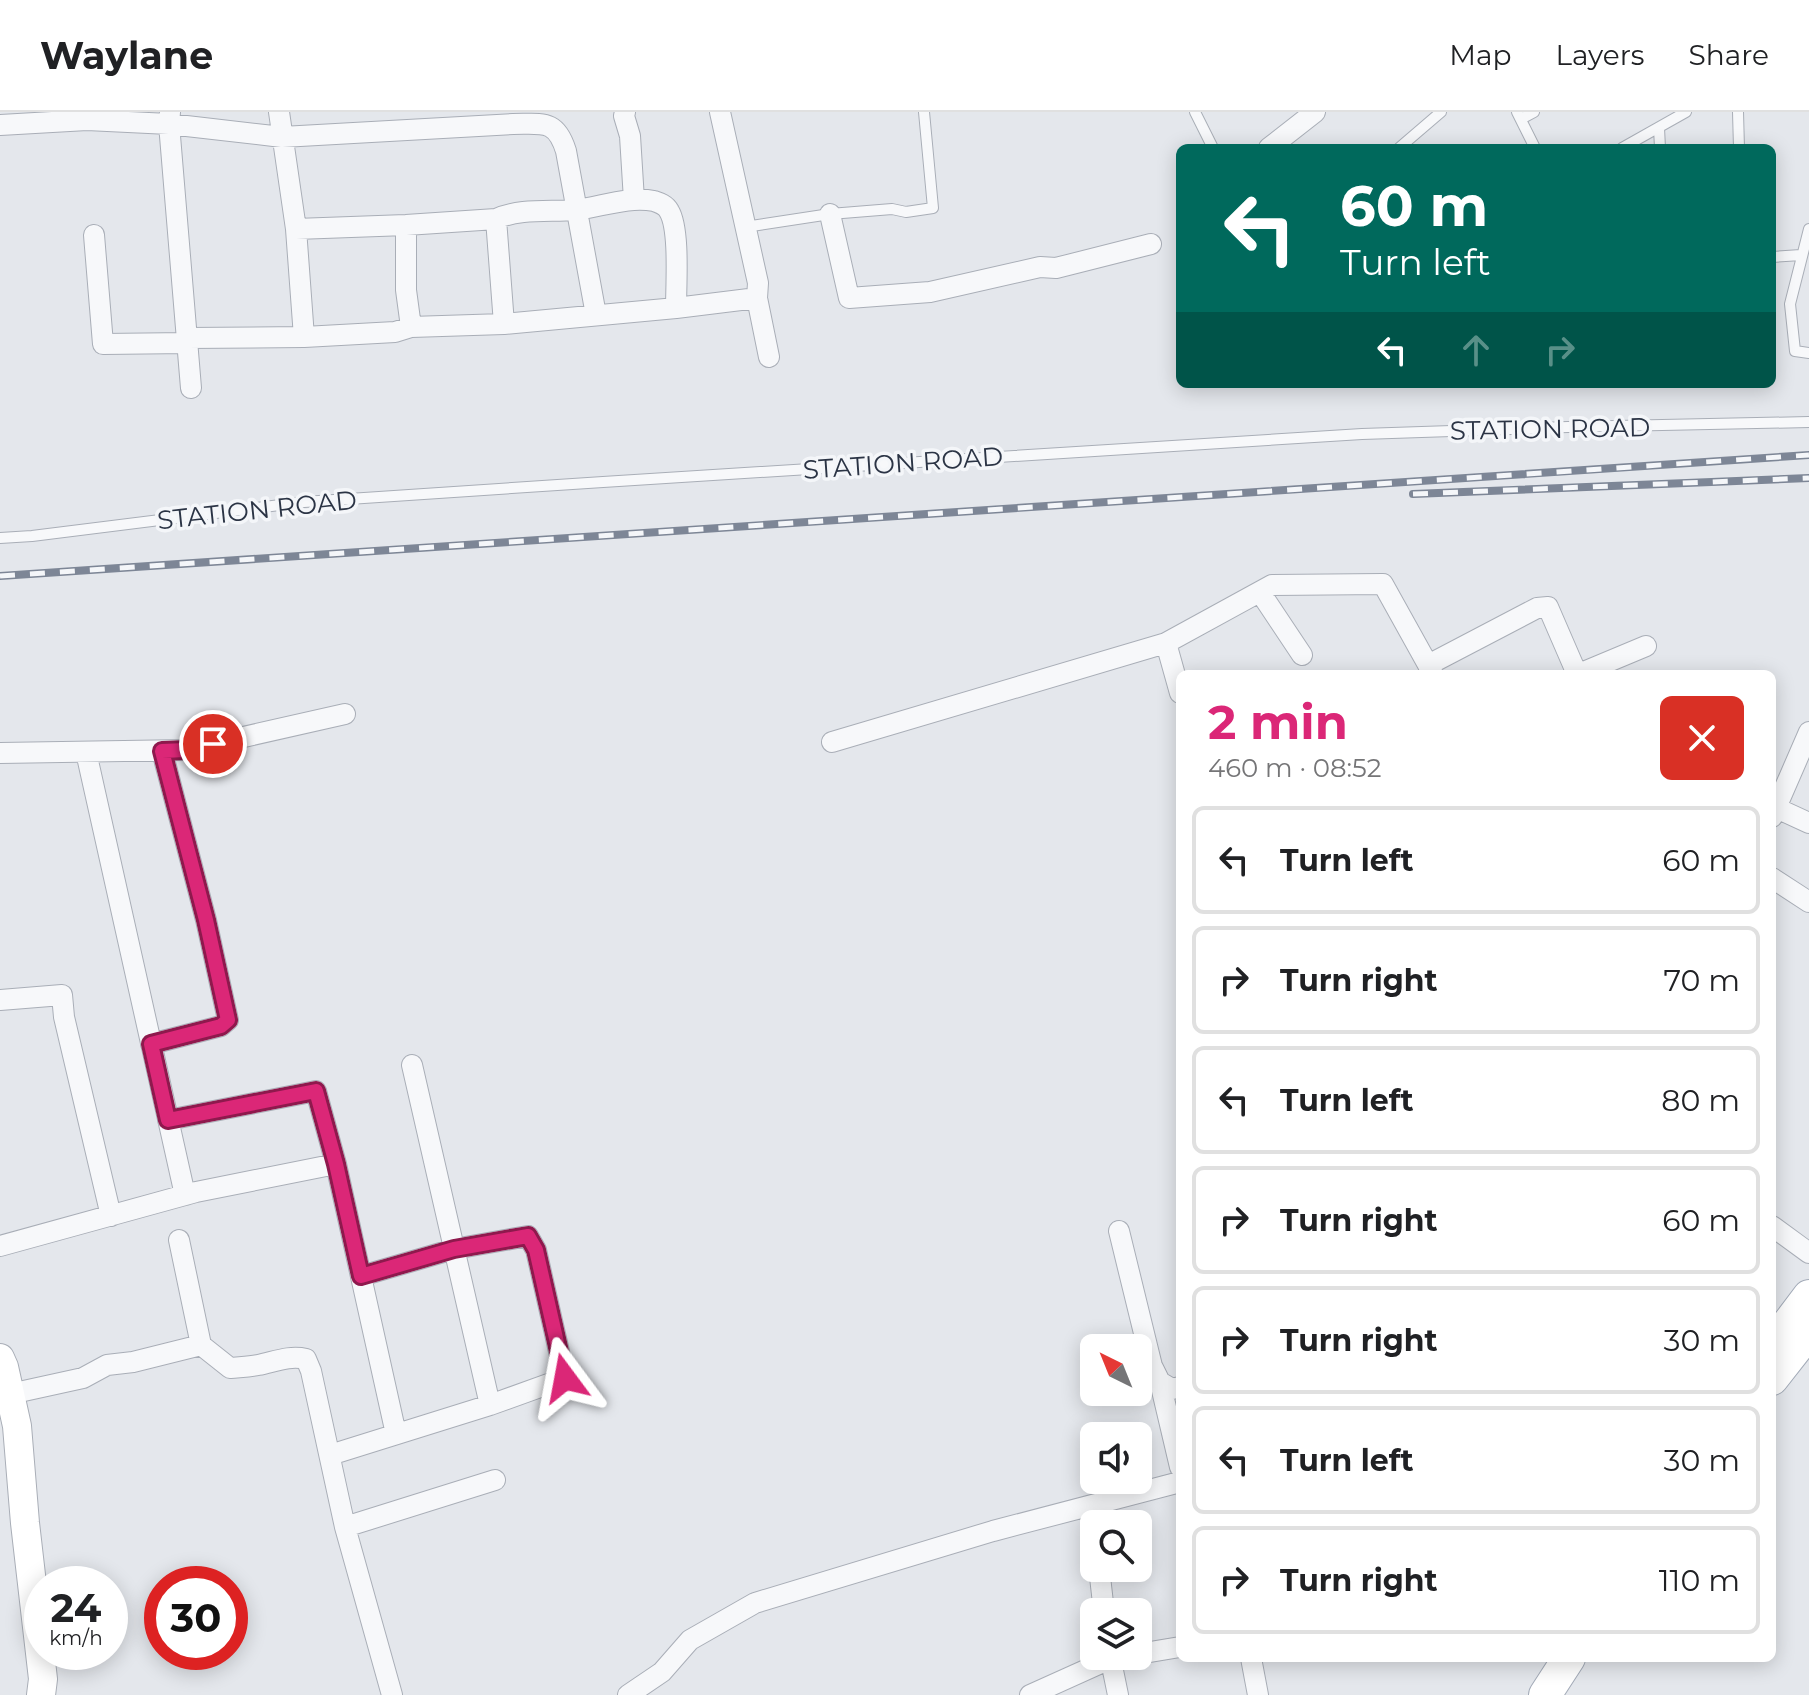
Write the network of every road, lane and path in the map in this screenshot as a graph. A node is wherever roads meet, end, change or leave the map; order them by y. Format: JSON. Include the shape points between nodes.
{"nodes":[{"id":1,"x":279,"y":112,"type":"edge"},
{"id":2,"x":625,"y":112,"type":"edge"},
{"id":3,"x":720,"y":112,"type":"edge"},
{"id":4,"x":924,"y":112,"type":"edge"},
{"id":5,"x":1195,"y":112,"type":"edge"},
{"id":6,"x":1441,"y":112,"type":"edge"},
{"id":7,"x":1534,"y":112,"type":"edge"},
{"id":8,"x":1686,"y":112,"type":"edge"},
{"id":9,"x":1738,"y":112,"type":"edge"},
{"id":10,"x":1302,"y":116,"type":"edge"},
{"id":11,"x":1519,"y":116,"type":"edge"},
{"id":12,"x":169,"y":118,"type":"edge"},
{"id":13,"x":513,"y":118,"type":"edge"},
{"id":14,"x":426,"y":121,"type":"edge"},
{"id":15,"x":0,"y":125,"type":"edge"},
{"id":16,"x":1659,"y":128,"type":"junction"},
{"id":17,"x":282,"y":137,"type":"junction"},
{"id":18,"x":1211,"y":144,"type":"edge"},
{"id":19,"x":1273,"y":144,"type":"edge"},
{"id":20,"x":1404,"y":144,"type":"edge"},
{"id":21,"x":1533,"y":144,"type":"edge"},
{"id":22,"x":1629,"y":144,"type":"edge"},
{"id":23,"x":1660,"y":144,"type":"edge"},
{"id":24,"x":1739,"y":144,"type":"edge"},
{"id":25,"x":634,"y":200,"type":"junction"},
{"id":26,"x":577,"y":210,"type":"junction"},
{"id":27,"x":830,"y":214,"type":"junction"},
{"id":28,"x":496,"y":219,"type":"junction"},
{"id":29,"x":406,"y":225,"type":"junction"},
{"id":30,"x":745,"y":227,"type":"junction"},
{"id":31,"x":296,"y":229,"type":"junction"},
{"id":32,"x":1809,"y":229,"type":"edge"},
{"id":33,"x":94,"y":235,"type":"dead end"},
{"id":34,"x":1151,"y":244,"type":"dead end"},
{"id":35,"x":1801,"y":255,"type":"junction"},
{"id":36,"x":1776,"y":257,"type":"edge"},
{"id":37,"x":757,"y":298,"type":"junction"},
{"id":38,"x":676,"y":308,"type":"junction"},
{"id":39,"x":596,"y":315,"type":"junction"},
{"id":40,"x":504,"y":324,"type":"junction"},
{"id":41,"x":411,"y":327,"type":"junction"},
{"id":42,"x":304,"y":337,"type":"junction"},
{"id":43,"x":187,"y":340,"type":"junction"},
{"id":44,"x":1809,"y":353,"type":"edge"},
{"id":45,"x":769,"y":357,"type":"dead end"},
{"id":46,"x":191,"y":388,"type":"dead end"},
{"id":47,"x":1809,"y":422,"type":"edge"},
{"id":48,"x":0,"y":538,"type":"edge"},
{"id":49,"x":1260,"y":592,"type":"junction"},
{"id":50,"x":1166,"y":643,"type":"junction"},
{"id":51,"x":1646,"y":646,"type":"dead end"},
{"id":52,"x":1302,"y":655,"type":"dead end"},
{"id":53,"x":1431,"y":670,"type":"edge"},
{"id":54,"x":1576,"y":670,"type":"edge"},
{"id":55,"x":1588,"y":670,"type":"edge"},
{"id":56,"x":1176,"y":679,"type":"edge"},
{"id":57,"x":345,"y":714,"type":"dead end"},
{"id":58,"x":1809,"y":732,"type":"edge"},
{"id":59,"x":832,"y":742,"type":"dead end"},
{"id":60,"x":162,"y":751,"type":"junction"},
{"id":61,"x":86,"y":752,"type":"junction"},
{"id":62,"x":0,"y":753,"type":"edge"},
{"id":63,"x":1776,"y":804,"type":"edge"},
{"id":64,"x":1776,"y":811,"type":"edge"},
{"id":65,"x":1809,"y":823,"type":"edge"},
{"id":66,"x":1776,"y":881,"type":"edge"},
{"id":67,"x":1809,"y":902,"type":"edge"},
{"id":68,"x":0,"y":1000,"type":"edge"},
{"id":69,"x":151,"y":1044,"type":"junction"},
{"id":70,"x":412,"y":1065,"type":"dead end"},
{"id":71,"x":168,"y":1120,"type":"junction"},
{"id":72,"x":336,"y":1164,"type":"junction"},
{"id":73,"x":185,"y":1195,"type":"junction"},
{"id":74,"x":111,"y":1216,"type":"junction"},
{"id":75,"x":1776,"y":1229,"type":"edge"},
{"id":76,"x":1119,"y":1231,"type":"dead end"},
{"id":77,"x":179,"y":1240,"type":"dead end"},
{"id":78,"x":0,"y":1246,"type":"edge"},
{"id":79,"x":454,"y":1249,"type":"junction"},
{"id":80,"x":1809,"y":1253,"type":"edge"},
{"id":81,"x":361,"y":1276,"type":"junction"},
{"id":82,"x":1809,"y":1296,"type":"edge"},
{"id":83,"x":1809,"y":1332,"type":"edge"},
{"id":84,"x":1776,"y":1340,"type":"edge"},
{"id":85,"x":201,"y":1345,"type":"junction"},
{"id":86,"x":0,"y":1358,"type":"edge"},
{"id":87,"x":1776,"y":1374,"type":"edge"},
{"id":88,"x":1170,"y":1385,"type":"edge"},
{"id":89,"x":10,"y":1394,"type":"junction"},
{"id":90,"x":490,"y":1405,"type":"junction"},
{"id":91,"x":396,"y":1434,"type":"junction"},
{"id":92,"x":1176,"y":1434,"type":"edge"},
{"id":93,"x":330,"y":1455,"type":"junction"},
{"id":94,"x":495,"y":1480,"type":"dead end"},
{"id":95,"x":1176,"y":1483,"type":"edge"},
{"id":96,"x":1091,"y":1506,"type":"junction"},
{"id":97,"x":1091,"y":1510,"type":"edge"},
{"id":98,"x":345,"y":1527,"type":"junction"},
{"id":99,"x":1176,"y":1648,"type":"edge"},
{"id":100,"x":1152,"y":1652,"type":"edge"},
{"id":101,"x":1252,"y":1662,"type":"edge"},
{"id":102,"x":1541,"y":1662,"type":"edge"},
{"id":103,"x":1566,"y":1662,"type":"edge"},
{"id":104,"x":1087,"y":1670,"type":"edge"},
{"id":105,"x":1117,"y":1670,"type":"edge"},
{"id":106,"x":41,"y":1695,"type":"edge"},
{"id":107,"x":392,"y":1695,"type":"edge"},
{"id":108,"x":628,"y":1695,"type":"edge"},
{"id":109,"x":1030,"y":1695,"type":"edge"},
{"id":110,"x":1118,"y":1695,"type":"edge"},
{"id":111,"x":1258,"y":1695,"type":"edge"},
{"id":112,"x":1520,"y":1695,"type":"edge"},
{"id":113,"x":1545,"y":1695,"type":"edge"}],
"edges":[{"from":1,"to":17,"type":"street"},
{"from":2,"to":25,"type":"street"},
{"from":3,"to":30,"type":"street"},
{"from":4,"to":27,"type":"lane","via":[[933,208]]},
{"from":5,"to":18,"type":"lane"},
{"from":6,"to":20,"type":"lane"},
{"from":7,"to":11,"type":"lane"},
{"from":8,"to":16,"type":"lane"},
{"from":9,"to":24,"type":"lane"},
{"from":10,"to":19,"type":"street"},
{"from":11,"to":21,"type":"lane"},
{"from":12,"to":15,"type":"street"},
{"from":12,"to":17,"type":"street"},
{"from":12,"to":43,"type":"street"},
{"from":13,"to":14,"type":"street"},
{"from":13,"to":26,"type":"street","via":[[545,125],[561,136]]},
{"from":14,"to":17,"type":"street"},
{"from":16,"to":22,"type":"lane"},
{"from":16,"to":23,"type":"lane"},
{"from":17,"to":31,"type":"street"},
{"from":25,"to":26,"type":"street"},
{"from":25,"to":38,"type":"street","via":[[658,202],[671,214]]},
{"from":26,"to":28,"type":"street","via":[[508,213]]},
{"from":26,"to":39,"type":"street"},
{"from":27,"to":30,"type":"lane"},
{"from":27,"to":34,"type":"street","via":[[849,298],[930,292]]},
{"from":28,"to":29,"type":"street"},
{"from":28,"to":40,"type":"street"},
{"from":29,"to":31,"type":"street"},
{"from":29,"to":41,"type":"street"},
{"from":30,"to":37,"type":"street"},
{"from":31,"to":42,"type":"street"},
{"from":32,"to":35,"type":"lane"},
{"from":33,"to":43,"type":"street","via":[[103,344]]},
{"from":35,"to":36,"type":"lane"},
{"from":35,"to":44,"type":"lane","via":[[1790,304],[1795,351]]},
{"from":37,"to":38,"type":"street"},
{"from":37,"to":45,"type":"street"},
{"from":38,"to":39,"type":"street"},
{"from":39,"to":40,"type":"street"},
{"from":40,"to":41,"type":"street"},
{"from":41,"to":42,"type":"street"},
{"from":42,"to":43,"type":"street"},
{"from":43,"to":46,"type":"street"},
{"from":47,"to":48,"type":"lane","name":"STATION ROAD","via":[[1362,434],[913,462],[304,502]]},
{"from":49,"to":50,"type":"street"},
{"from":49,"to":52,"type":"street"},
{"from":49,"to":53,"type":"street","via":[[1272,585],[1383,584]]},
{"from":50,"to":56,"type":"street"},
{"from":50,"to":59,"type":"street"},
{"from":51,"to":55,"type":"street"},
{"from":53,"to":54,"type":"street","via":[[1537,608],[1548,607]]},
{"from":57,"to":60,"type":"street"},
{"from":58,"to":63,"type":"street"},
{"from":60,"to":61,"type":"street"},
{"from":60,"to":69,"type":"street","via":[[228,1020]]},
{"from":61,"to":62,"type":"street"},
{"from":61,"to":69,"type":"street"},
{"from":64,"to":65,"type":"street"},
{"from":66,"to":67,"type":"street"},
{"from":68,"to":74,"type":"street","via":[[62,995]]},
{"from":69,"to":71,"type":"street"},
{"from":70,"to":79,"type":"street"},
{"from":71,"to":72,"type":"street","via":[[316,1091]]},
{"from":71,"to":73,"type":"street"},
{"from":72,"to":73,"type":"street"},
{"from":72,"to":81,"type":"street"},
{"from":73,"to":74,"type":"street"},
{"from":74,"to":78,"type":"street"},
{"from":75,"to":80,"type":"street"},
{"from":76,"to":88,"type":"street","via":[[1152,1366]]},
{"from":77,"to":85,"type":"street"},
{"from":79,"to":81,"type":"street"},
{"from":79,"to":90,"type":"street"},
{"from":79,"to":90,"type":"street","via":[[528,1236],[536,1250],[565,1378]]},
{"from":81,"to":91,"type":"street"},
{"from":82,"to":84,"type":"main road"},
{"from":83,"to":87,"type":"main road"},
{"from":85,"to":89,"type":"street"},
{"from":85,"to":93,"type":"street","via":[[230,1368],[306,1359]]},
{"from":86,"to":89,"type":"street"},
{"from":88,"to":92,"type":"street"},
{"from":89,"to":106,"type":"street"},
{"from":90,"to":91,"type":"street"},
{"from":91,"to":93,"type":"street"},
{"from":93,"to":98,"type":"street"},
{"from":94,"to":98,"type":"street"},
{"from":95,"to":96,"type":"street"},
{"from":96,"to":97,"type":"street"},
{"from":96,"to":108,"type":"street","via":[[755,1603],[690,1640],[662,1672]]},
{"from":98,"to":107,"type":"street"},
{"from":99,"to":100,"type":"street"},
{"from":101,"to":111,"type":"street"},
{"from":102,"to":112,"type":"main road"},
{"from":103,"to":113,"type":"main road"},
{"from":104,"to":109,"type":"street"},
{"from":105,"to":110,"type":"street"}]}
